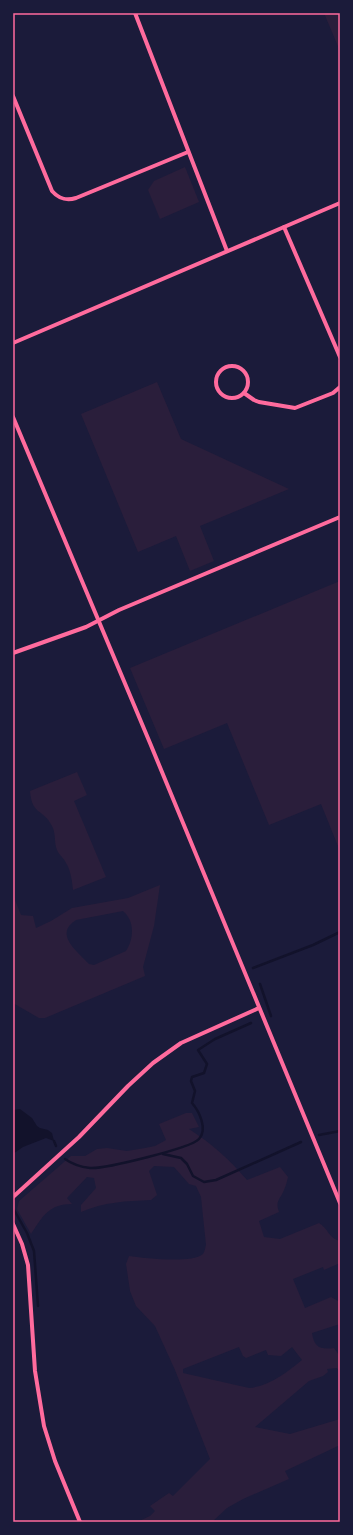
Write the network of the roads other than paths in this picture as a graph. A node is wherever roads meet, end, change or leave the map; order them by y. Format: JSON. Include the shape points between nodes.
{"nodes":[{"id":1,"x":135,"y":13,"type":"edge"},
{"id":2,"x":13,"y":96,"type":"edge"},
{"id":3,"x":188,"y":152,"type":"junction"},
{"id":4,"x":340,"y":203,"type":"edge"},
{"id":5,"x":284,"y":227,"type":"junction"},
{"id":6,"x":227,"y":251,"type":"junction"},
{"id":7,"x":13,"y":343,"type":"edge"},
{"id":8,"x":340,"y":357,"type":"edge"},
{"id":9,"x":340,"y":387,"type":"edge"},
{"id":10,"x":244,"y":393,"type":"junction"},
{"id":11,"x":13,"y":417,"type":"edge"},
{"id":12,"x":340,"y":517,"type":"edge"},
{"id":13,"x":99,"y":620,"type":"junction"},
{"id":14,"x":13,"y":653,"type":"edge"},
{"id":15,"x":259,"y":1008,"type":"junction"},
{"id":16,"x":13,"y":1197,"type":"edge"},
{"id":17,"x":340,"y":1203,"type":"edge"},
{"id":18,"x":13,"y":1224,"type":"edge"},
{"id":19,"x":80,"y":1522,"type":"edge"}],
"edges":[{"from":1,"to":3,"type":"street"},
{"from":2,"to":3,"type":"street","via":[[52,191],[66,200]]},
{"from":3,"to":6,"type":"street"},
{"from":4,"to":5,"type":"street"},
{"from":5,"to":6,"type":"street"},
{"from":5,"to":8,"type":"street"},
{"from":6,"to":7,"type":"street"},
{"from":9,"to":10,"type":"street","via":[[333,393],[296,408],[259,402]]},
{"from":10,"to":10,"type":"street","via":[[248,378],[242,369],[226,367],[218,374],[215,384],[220,394],[235,399]]},
{"from":11,"to":13,"type":"street"},
{"from":12,"to":13,"type":"street"},
{"from":13,"to":14,"type":"street"},
{"from":13,"to":15,"type":"street"},
{"from":15,"to":16,"type":"street","via":[[181,1043],[153,1063],[79,1137]]},
{"from":15,"to":17,"type":"street"},
{"from":18,"to":19,"type":"street","via":[[28,1265],[35,1372],[44,1426]]}]}
